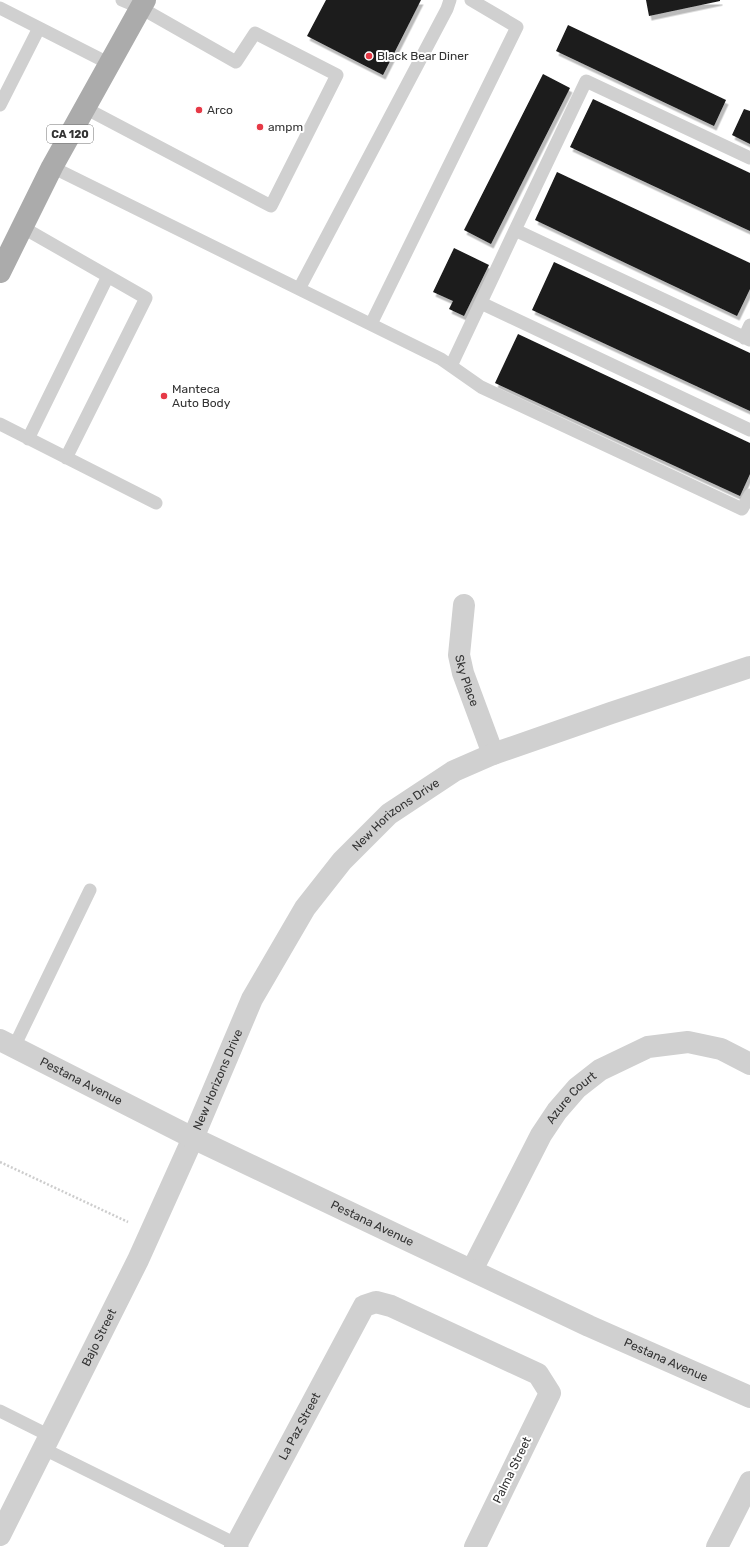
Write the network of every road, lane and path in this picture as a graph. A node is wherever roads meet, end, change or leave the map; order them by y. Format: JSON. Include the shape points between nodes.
{"nodes":[{"id":1,"x":450,"y":0,"type":"edge"},
{"id":2,"x":471,"y":0,"type":"edge"},
{"id":3,"x":136,"y":3,"type":"edge"},
{"id":4,"x":0,"y":8,"type":"edge"},
{"id":5,"x":39,"y":28,"type":"junction"},
{"id":6,"x":110,"y":64,"type":"junction"},
{"id":7,"x":0,"y":105,"type":"edge"},
{"id":8,"x":85,"y":108,"type":"junction"},
{"id":9,"x":750,"y":158,"type":"edge"},
{"id":10,"x":52,"y":167,"type":"junction"},
{"id":11,"x":22,"y":227,"type":"junction"},
{"id":12,"x":515,"y":230,"type":"junction"},
{"id":13,"x":0,"y":272,"type":"edge"},
{"id":14,"x":108,"y":276,"type":"junction"},
{"id":15,"x":300,"y":289,"type":"junction"},
{"id":16,"x":481,"y":303,"type":"junction"},
{"id":17,"x":371,"y":324,"type":"junction"},
{"id":18,"x":750,"y":325,"type":"edge"},
{"id":19,"x":747,"y":339,"type":"edge"},
{"id":20,"x":451,"y":366,"type":"junction"},
{"id":21,"x":0,"y":424,"type":"edge"},
{"id":22,"x":750,"y":430,"type":"edge"},
{"id":23,"x":28,"y":439,"type":"junction"},
{"id":24,"x":66,"y":458,"type":"junction"},
{"id":25,"x":750,"y":495,"type":"edge"},
{"id":26,"x":156,"y":503,"type":"dead end"},
{"id":27,"x":464,"y":605,"type":"dead end"},
{"id":28,"x":750,"y":667,"type":"edge"},
{"id":29,"x":493,"y":754,"type":"junction"},
{"id":30,"x":90,"y":890,"type":"dead end"},
{"id":31,"x":7,"y":1044,"type":"edge"},
{"id":32,"x":750,"y":1064,"type":"edge"},
{"id":33,"x":193,"y":1138,"type":"junction"},
{"id":34,"x":0,"y":1162,"type":"edge"},
{"id":35,"x":131,"y":1223,"type":"dead end"},
{"id":36,"x":472,"y":1270,"type":"junction"},
{"id":37,"x":364,"y":1306,"type":"joint"},
{"id":38,"x":750,"y":1397,"type":"edge"},
{"id":39,"x":0,"y":1411,"type":"edge"},
{"id":40,"x":47,"y":1442,"type":"junction"},
{"id":41,"x":750,"y":1482,"type":"edge"},
{"id":42,"x":0,"y":1535,"type":"edge"},
{"id":43,"x":238,"y":1546,"type":"edge"},
{"id":44,"x":475,"y":1547,"type":"edge"},
{"id":45,"x":717,"y":1547,"type":"edge"}],
"edges":[{"from":1,"to":15,"type":"lane"},
{"from":2,"to":17,"type":"lane","via":[[517,27]]},
{"from":3,"to":6,"type":"main road","number":"CA 120"},
{"from":3,"to":8,"type":"lane","via":[[236,62],[255,33],[337,75],[271,206]]},
{"from":4,"to":5,"type":"lane"},
{"from":5,"to":6,"type":"lane"},
{"from":5,"to":7,"type":"lane"},
{"from":6,"to":8,"type":"main road","number":"CA 120"},
{"from":8,"to":10,"type":"main road","number":"CA 120"},
{"from":9,"to":12,"type":"lane","via":[[586,81]]},
{"from":10,"to":11,"type":"main road","number":"CA 120"},
{"from":10,"to":15,"type":"lane"},
{"from":11,"to":13,"type":"main road","number":"CA 120"},
{"from":11,"to":14,"type":"lane"},
{"from":12,"to":16,"type":"lane"},
{"from":12,"to":19,"type":"lane"},
{"from":14,"to":23,"type":"lane"},
{"from":14,"to":24,"type":"lane","via":[[146,298]]},
{"from":15,"to":17,"type":"lane"},
{"from":16,"to":20,"type":"lane"},
{"from":16,"to":22,"type":"lane"},
{"from":17,"to":20,"type":"lane"},
{"from":18,"to":19,"type":"lane"},
{"from":20,"to":25,"type":"lane","via":[[481,387],[742,509]]},
{"from":21,"to":23,"type":"lane"},
{"from":23,"to":24,"type":"lane"},
{"from":24,"to":26,"type":"lane"},
{"from":27,"to":29,"type":"street","name":"Sky Place","via":[[459,655]]},
{"from":28,"to":29,"type":"street","name":"New Horizons Drive"},
{"from":29,"to":33,"type":"street","name":"New Horizons Drive","via":[[454,771],[389,814],[342,861],[305,908],[252,999]]},
{"from":30,"to":31,"type":"lane"},
{"from":31,"to":33,"type":"street","name":"Pestana Avenue"},
{"from":32,"to":36,"type":"street","name":"Azure Court","via":[[721,1049],[688,1042],[648,1047],[600,1070],[577,1088],[541,1135]]},
{"from":33,"to":36,"type":"street","name":"Pestana Avenue"},
{"from":33,"to":40,"type":"street","name":"Bajo Street","via":[[138,1260]]},
{"from":34,"to":35,"type":"path"},
{"from":36,"to":38,"type":"street","name":"Pestana Avenue","via":[[589,1326]]},
{"from":37,"to":43,"type":"street","name":"La Paz Street"},
{"from":37,"to":44,"type":"street","name":"Palma Street","via":[[376,1302],[391,1306],[538,1374],[550,1393]]},
{"from":39,"to":40,"type":"lane"},
{"from":40,"to":42,"type":"street","name":"Bajo Street"},
{"from":40,"to":43,"type":"lane"},
{"from":41,"to":45,"type":"street"}]}
